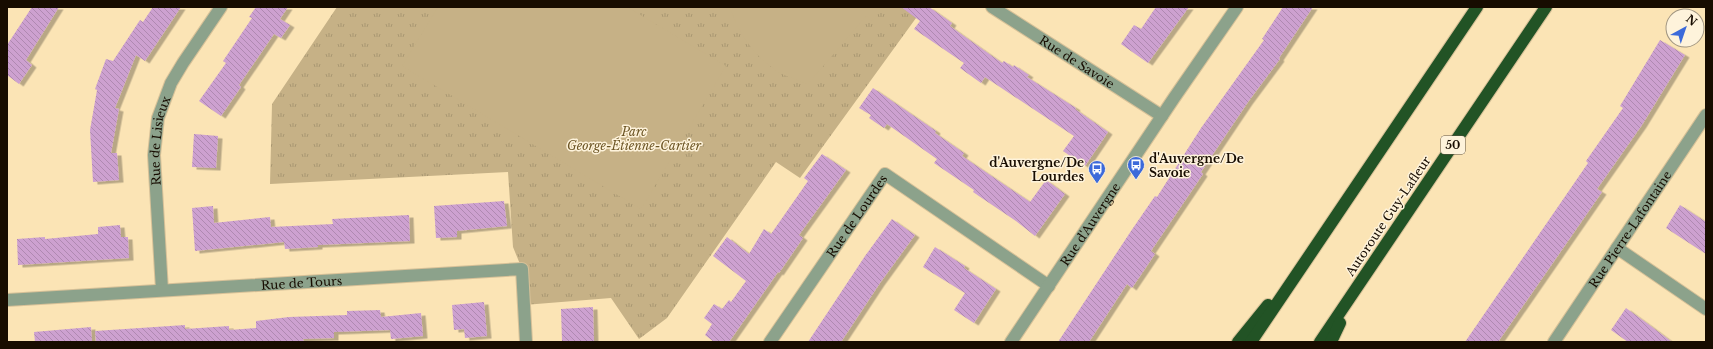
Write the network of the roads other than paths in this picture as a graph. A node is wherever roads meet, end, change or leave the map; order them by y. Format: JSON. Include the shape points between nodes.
{"nodes":[{"id":1,"x":220,"y":7,"type":"edge"},
{"id":2,"x":994,"y":7,"type":"edge"},
{"id":3,"x":1237,"y":7,"type":"edge"},
{"id":4,"x":1477,"y":7,"type":"edge"},
{"id":5,"x":1546,"y":7,"type":"edge"},
{"id":6,"x":1706,"y":115,"type":"edge"},
{"id":7,"x":1162,"y":116,"type":"junction"},
{"id":8,"x":1617,"y":248,"type":"junction"},
{"id":9,"x":1314,"y":249,"type":"junction"},
{"id":10,"x":1360,"y":282,"type":"junction"},
{"id":11,"x":1049,"y":286,"type":"junction"},
{"id":12,"x":162,"y":290,"type":"junction"},
{"id":13,"x":7,"y":300,"type":"edge"},
{"id":14,"x":1706,"y":309,"type":"edge"},
{"id":15,"x":526,"y":342,"type":"edge"},
{"id":16,"x":770,"y":342,"type":"edge"},
{"id":17,"x":1012,"y":342,"type":"edge"},
{"id":18,"x":1238,"y":342,"type":"edge"},
{"id":19,"x":1251,"y":342,"type":"edge"},
{"id":20,"x":1320,"y":342,"type":"edge"},
{"id":21,"x":1331,"y":342,"type":"edge"},
{"id":22,"x":1554,"y":342,"type":"edge"}],
"edges":[{"from":1,"to":12,"type":"street","name":"Rue de Lisieux","via":[[175,76],[158,118],[154,155]]},
{"from":2,"to":7,"type":"street","name":"Rue de Savoie"},
{"from":3,"to":7,"type":"street","name":"Rue d'Auvergne"},
{"from":4,"to":9,"type":"highway"},
{"from":5,"to":10,"type":"highway","name":"Autoroute Guy-Lafleur","number":"50"},
{"from":6,"to":8,"type":"street","name":"Rue Pierre-Lafontaine"},
{"from":7,"to":11,"type":"street","name":"Rue d'Auvergne"},
{"from":8,"to":14,"type":"street"},
{"from":8,"to":22,"type":"street","name":"Rue Pierre-Lafontaine"},
{"from":9,"to":18,"type":"highway"},
{"from":9,"to":19,"type":"highway"},
{"from":10,"to":20,"type":"highway","name":"Autoroute Guy-Lafleur","number":"50"},
{"from":10,"to":21,"type":"highway"},
{"from":11,"to":16,"type":"street","name":"Rue de Lourdes","via":[[885,174]]},
{"from":11,"to":17,"type":"street","name":"Rue d'Auvergne"},
{"from":12,"to":13,"type":"street","name":"Rue de Tours"},
{"from":12,"to":15,"type":"street","name":"Rue de Tours","via":[[522,269]]}]}
